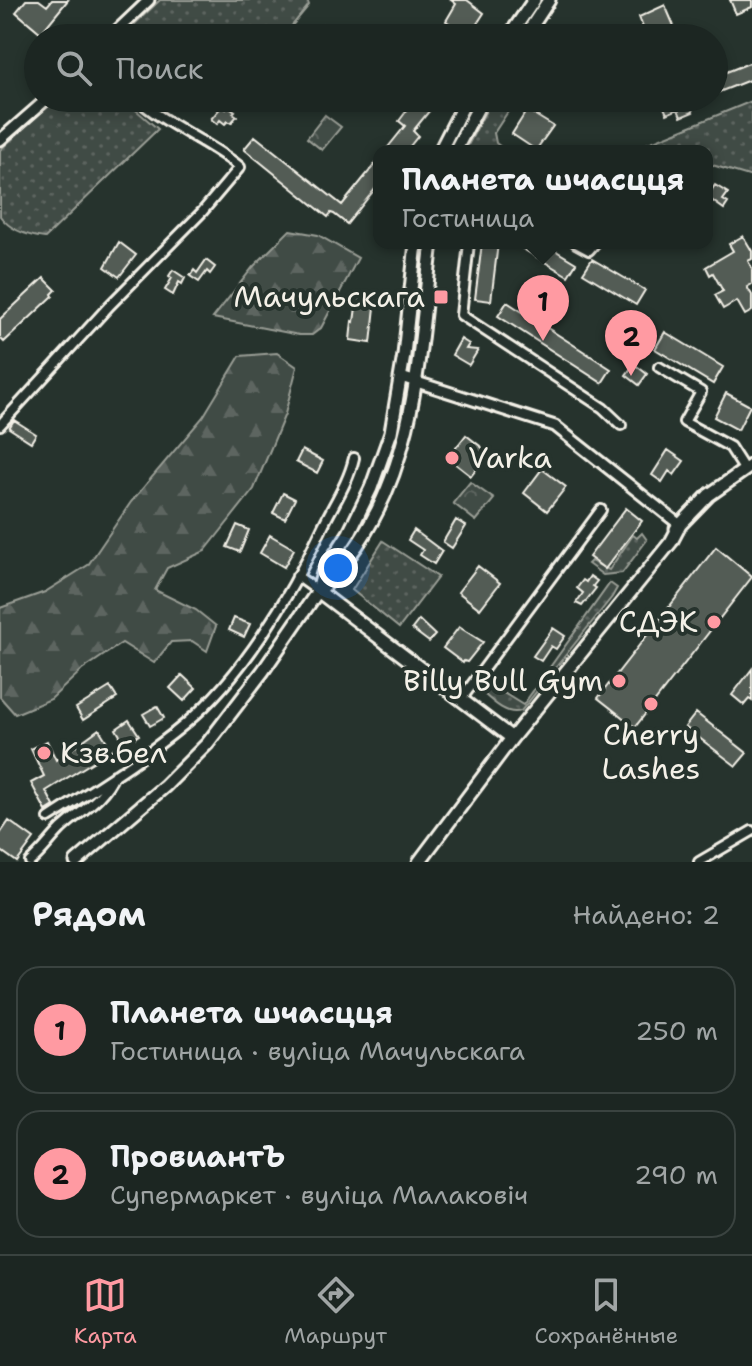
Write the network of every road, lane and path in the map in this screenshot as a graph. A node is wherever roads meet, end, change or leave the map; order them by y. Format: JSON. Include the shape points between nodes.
{"nodes":[{"id":1,"x":149,"y":0,"type":"edge"},
{"id":2,"x":534,"y":0,"type":"edge"},
{"id":3,"x":549,"y":0,"type":"edge"},
{"id":4,"x":124,"y":24,"type":"edge"},
{"id":5,"x":518,"y":24,"type":"edge"},
{"id":6,"x":533,"y":24,"type":"edge"},
{"id":7,"x":32,"y":112,"type":"edge"},
{"id":8,"x":154,"y":112,"type":"edge"},
{"id":9,"x":460,"y":112,"type":"edge"},
{"id":10,"x":476,"y":112,"type":"edge"},
{"id":11,"x":0,"y":140,"type":"edge"},
{"id":12,"x":443,"y":145,"type":"edge"},
{"id":13,"x":458,"y":145,"type":"edge"},
{"id":14,"x":415,"y":249,"type":"edge"},
{"id":15,"x":431,"y":249,"type":"edge"},
{"id":16,"x":468,"y":249,"type":"edge"},
{"id":17,"x":659,"y":367,"type":"dead end"},
{"id":18,"x":401,"y":377,"type":"junction"},
{"id":19,"x":415,"y":380,"type":"junction"},
{"id":20,"x":0,"y":425,"type":"edge"},
{"id":21,"x":621,"y":425,"type":"dead end"},
{"id":22,"x":354,"y":458,"type":"dead end"},
{"id":23,"x":748,"y":467,"type":"edge"},
{"id":24,"x":601,"y":510,"type":"dead end"},
{"id":25,"x":680,"y":525,"type":"junction"},
{"id":26,"x":297,"y":576,"type":"junction"},
{"id":27,"x":318,"y":591,"type":"junction"},
{"id":28,"x":462,"y":698,"type":"junction"},
{"id":29,"x":512,"y":738,"type":"junction"},
{"id":30,"x":114,"y":774,"type":"junction"},
{"id":31,"x":49,"y":818,"type":"dead end"},
{"id":32,"x":752,"y":831,"type":"edge"},
{"id":33,"x":30,"y":862,"type":"edge"},
{"id":34,"x":76,"y":862,"type":"edge"},
{"id":35,"x":419,"y":862,"type":"edge"},
{"id":36,"x":699,"y":862,"type":"edge"}],
"edges":[{"from":1,"to":4,"type":"street"},
{"from":2,"to":5,"type":"main road"},
{"from":3,"to":6,"type":"main road"},
{"from":7,"to":11,"type":"street"},
{"from":8,"to":20,"type":"street","via":[[240,167]]},
{"from":9,"to":12,"type":"main road"},
{"from":10,"to":13,"type":"main road"},
{"from":14,"to":18,"type":"main road"},
{"from":15,"to":19,"type":"main road"},
{"from":16,"to":21,"type":"street","via":[[461,315]]},
{"from":17,"to":23,"type":"street","via":[[701,392],[684,422],[730,447]]},
{"from":18,"to":19,"type":"street"},
{"from":18,"to":27,"type":"main road","via":[[377,474]]},
{"from":19,"to":25,"type":"street","via":[[555,426]]},
{"from":19,"to":27,"type":"main road","via":[[388,492],[345,561]]},
{"from":22,"to":26,"type":"street"},
{"from":23,"to":25,"type":"main road","via":[[709,495]]},
{"from":24,"to":28,"type":"street"},
{"from":25,"to":29,"type":"main road"},
{"from":26,"to":27,"type":"street"},
{"from":26,"to":30,"type":"street","via":[[222,686],[185,724]]},
{"from":27,"to":28,"type":"main road"},
{"from":27,"to":34,"type":"main road","via":[[207,744]]},
{"from":28,"to":29,"type":"main road"},
{"from":29,"to":35,"type":"main road"},
{"from":30,"to":31,"type":"street"},
{"from":30,"to":33,"type":"street","via":[[107,791]]},
{"from":32,"to":36,"type":"street"}]}
